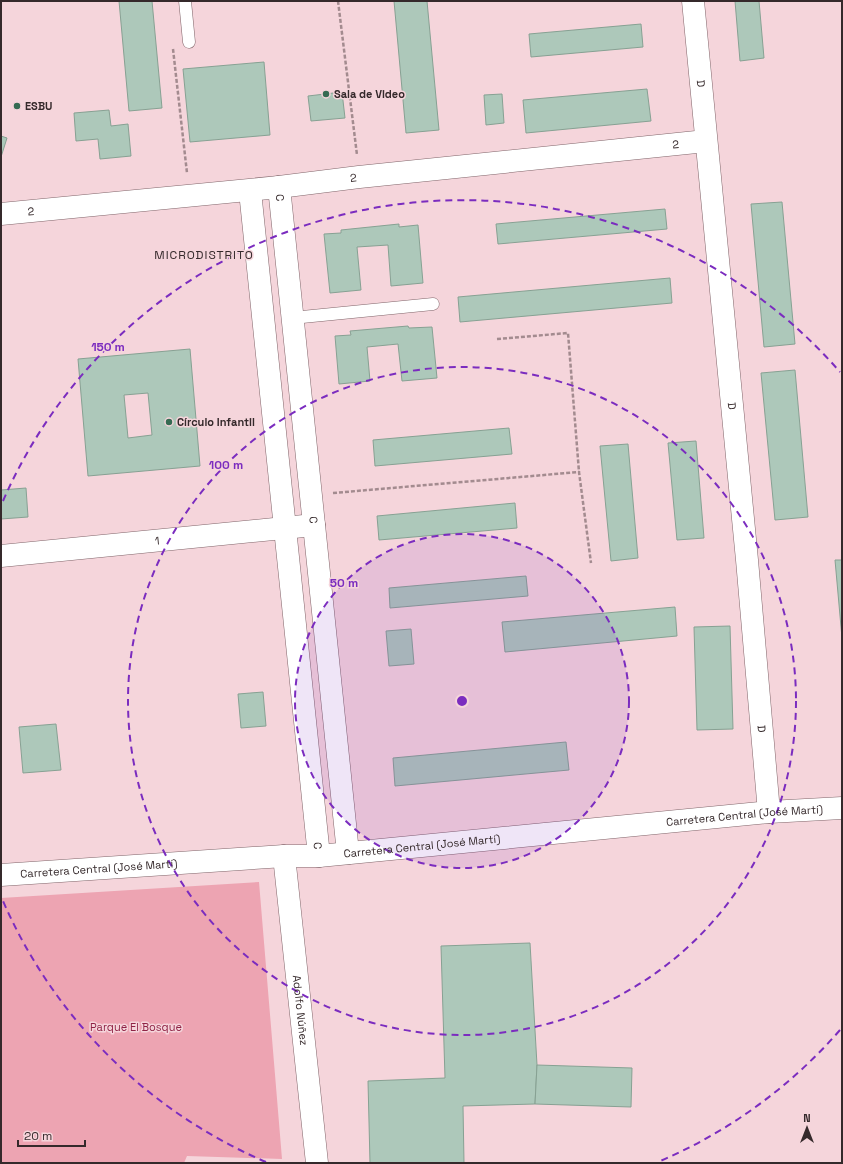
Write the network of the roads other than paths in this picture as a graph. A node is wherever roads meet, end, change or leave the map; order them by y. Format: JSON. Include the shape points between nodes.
{"nodes":[{"id":1,"x":185,"y":1,"type":"edge"},
{"id":2,"x":693,"y":1,"type":"edge"},
{"id":3,"x":189,"y":42,"type":"dead end"},
{"id":4,"x":706,"y":141,"type":"junction"},
{"id":5,"x":279,"y":188,"type":"junction"},
{"id":6,"x":250,"y":191,"type":"junction"},
{"id":7,"x":1,"y":214,"type":"edge"},
{"id":8,"x":434,"y":304,"type":"dead end"},
{"id":9,"x":292,"y":318,"type":"junction"},
{"id":10,"x":314,"y":525,"type":"junction"},
{"id":11,"x":285,"y":527,"type":"junction"},
{"id":12,"x":1,"y":556,"type":"edge"},
{"id":13,"x":842,"y":808,"type":"edge"},
{"id":14,"x":769,"y":812,"type":"junction"},
{"id":15,"x":348,"y":853,"type":"junction"},
{"id":16,"x":284,"y":856,"type":"junction"},
{"id":17,"x":318,"y":856,"type":"junction"},
{"id":18,"x":1,"y":875,"type":"edge"},
{"id":19,"x":317,"y":1163,"type":"edge"}],
"edges":[{"from":1,"to":3,"type":"lane"},
{"from":2,"to":4,"type":"main road","name":"D"},
{"from":4,"to":5,"type":"main road","name":"2","via":[[359,177]]},
{"from":4,"to":14,"type":"main road","name":"D"},
{"from":5,"to":6,"type":"main road","name":"2"},
{"from":5,"to":9,"type":"main road","name":"C"},
{"from":6,"to":7,"type":"main road","name":"2"},
{"from":6,"to":11,"type":"main road","name":"C"},
{"from":8,"to":9,"type":"lane"},
{"from":9,"to":10,"type":"main road","name":"C"},
{"from":10,"to":11,"type":"main road","name":"1"},
{"from":10,"to":15,"type":"main road","name":"C"},
{"from":11,"to":12,"type":"main road","name":"1"},
{"from":11,"to":17,"type":"main road","name":"C"},
{"from":13,"to":14,"type":"main road","name":"Carretera Central (José Martí)"},
{"from":14,"to":15,"type":"main road","name":"Carretera Central (José Martí)"},
{"from":15,"to":17,"type":"main road","name":"Carretera Central (José Martí)"},
{"from":16,"to":17,"type":"main road","name":"Carretera Central (José Martí)"},
{"from":16,"to":18,"type":"main road","name":"Carretera Central (José Martí)"},
{"from":16,"to":19,"type":"main road","name":"Adolfo Núñez"}]}
